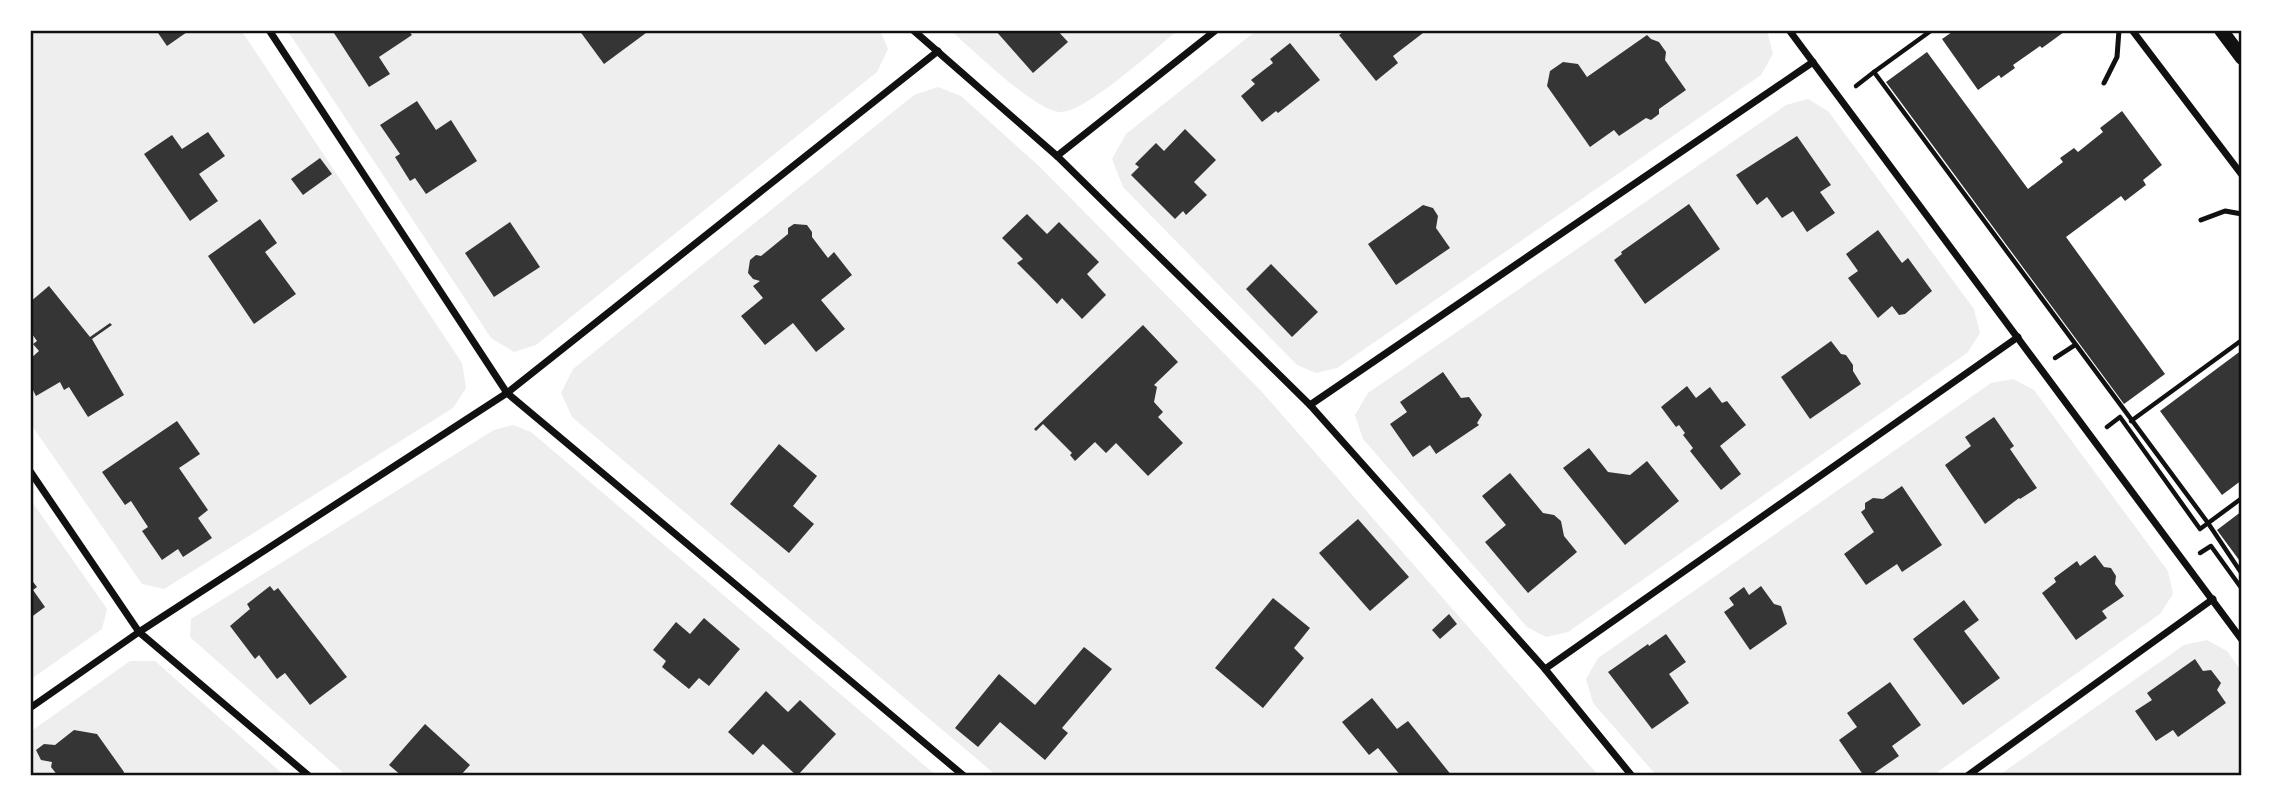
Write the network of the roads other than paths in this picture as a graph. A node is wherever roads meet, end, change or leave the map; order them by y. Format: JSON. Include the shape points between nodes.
{"nodes":[{"id":1,"x":269,"y":30,"type":"edge"},
{"id":2,"x":913,"y":30,"type":"edge"},
{"id":3,"x":1216,"y":30,"type":"edge"},
{"id":4,"x":1790,"y":30,"type":"edge"},
{"id":5,"x":2119,"y":30,"type":"edge"},
{"id":6,"x":2132,"y":30,"type":"edge"},
{"id":7,"x":2221,"y":30,"type":"edge"},
{"id":8,"x":938,"y":51,"type":"junction"},
{"id":9,"x":2242,"y":58,"type":"edge"},
{"id":10,"x":1813,"y":62,"type":"junction"},
{"id":11,"x":2104,"y":83,"type":"dead end"},
{"id":12,"x":1057,"y":156,"type":"junction"},
{"id":13,"x":2242,"y":175,"type":"edge"},
{"id":14,"x":2242,"y":214,"type":"edge"},
{"id":15,"x":2201,"y":220,"type":"dead end"},
{"id":16,"x":2018,"y":337,"type":"junction"},
{"id":17,"x":507,"y":393,"type":"junction"},
{"id":18,"x":1310,"y":405,"type":"junction"},
{"id":19,"x":30,"y":471,"type":"edge"},
{"id":20,"x":2213,"y":599,"type":"junction"},
{"id":21,"x":139,"y":632,"type":"junction"},
{"id":22,"x":2242,"y":640,"type":"edge"},
{"id":23,"x":1545,"y":669,"type":"junction"},
{"id":24,"x":30,"y":708,"type":"edge"},
{"id":25,"x":309,"y":776,"type":"edge"},
{"id":26,"x":964,"y":776,"type":"edge"},
{"id":27,"x":1632,"y":776,"type":"edge"},
{"id":28,"x":1967,"y":776,"type":"edge"}],
"edges":[{"from":1,"to":17,"type":"street"},
{"from":2,"to":8,"type":"street"},
{"from":3,"to":12,"type":"street"},
{"from":4,"to":10,"type":"street"},
{"from":5,"to":11,"type":"lane","via":[[2117,57]]},
{"from":6,"to":13,"type":"street"},
{"from":7,"to":9,"type":"main road"},
{"from":8,"to":12,"type":"street"},
{"from":8,"to":17,"type":"street"},
{"from":10,"to":16,"type":"street"},
{"from":10,"to":18,"type":"street"},
{"from":12,"to":18,"type":"street"},
{"from":14,"to":15,"type":"lane","via":[[2225,211]]},
{"from":16,"to":20,"type":"street"},
{"from":16,"to":23,"type":"street"},
{"from":17,"to":21,"type":"street"},
{"from":17,"to":26,"type":"street"},
{"from":18,"to":23,"type":"street"},
{"from":19,"to":21,"type":"street"},
{"from":20,"to":22,"type":"street"},
{"from":20,"to":28,"type":"street"},
{"from":21,"to":24,"type":"street"},
{"from":21,"to":25,"type":"street"},
{"from":23,"to":27,"type":"street"}]}
